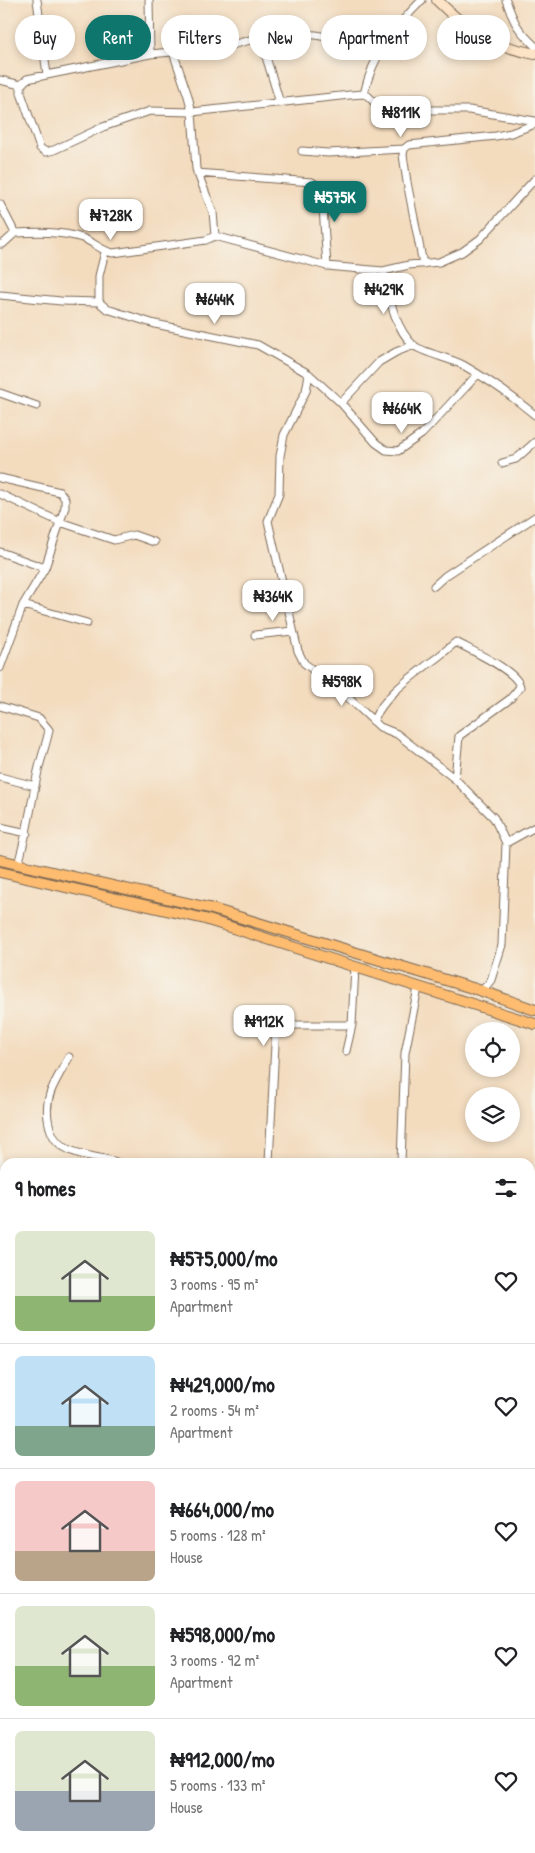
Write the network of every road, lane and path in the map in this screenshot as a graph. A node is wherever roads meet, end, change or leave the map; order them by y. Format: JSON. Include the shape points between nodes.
{"nodes":[{"id":1,"x":37,"y":0,"type":"edge"},
{"id":2,"x":149,"y":0,"type":"edge"},
{"id":3,"x":422,"y":0,"type":"edge"},
{"id":4,"x":437,"y":0,"type":"edge"},
{"id":5,"x":506,"y":0,"type":"edge"},
{"id":6,"x":149,"y":15,"type":"edge"},
{"id":7,"x":409,"y":15,"type":"edge"},
{"id":8,"x":535,"y":46,"type":"edge"},
{"id":9,"x":535,"y":54,"type":"edge"},
{"id":10,"x":121,"y":60,"type":"edge"},
{"id":11,"x":176,"y":60,"type":"edge"},
{"id":12,"x":267,"y":60,"type":"edge"},
{"id":13,"x":376,"y":60,"type":"edge"},
{"id":14,"x":47,"y":75,"type":"junction"},
{"id":15,"x":1,"y":82,"type":"edge"},
{"id":16,"x":20,"y":85,"type":"junction"},
{"id":17,"x":364,"y":94,"type":"junction"},
{"id":18,"x":280,"y":103,"type":"junction"},
{"id":19,"x":192,"y":112,"type":"junction"},
{"id":20,"x":535,"y":122,"type":"edge"},
{"id":21,"x":404,"y":149,"type":"junction"},
{"id":22,"x":302,"y":151,"type":"dead end"},
{"id":23,"x":197,"y":173,"type":"junction"},
{"id":24,"x":535,"y":179,"type":"edge"},
{"id":25,"x":0,"y":204,"type":"edge"},
{"id":26,"x":15,"y":233,"type":"junction"},
{"id":27,"x":215,"y":236,"type":"junction"},
{"id":28,"x":0,"y":244,"type":"edge"},
{"id":29,"x":105,"y":252,"type":"junction"},
{"id":30,"x":422,"y":264,"type":"junction"},
{"id":31,"x":327,"y":266,"type":"junction"},
{"id":32,"x":383,"y":271,"type":"junction"},
{"id":33,"x":0,"y":295,"type":"edge"},
{"id":34,"x":99,"y":302,"type":"junction"},
{"id":35,"x":414,"y":346,"type":"junction"},
{"id":36,"x":309,"y":374,"type":"junction"},
{"id":37,"x":477,"y":375,"type":"junction"},
{"id":38,"x":0,"y":393,"type":"edge"},
{"id":39,"x":341,"y":403,"type":"junction"},
{"id":40,"x":37,"y":406,"type":"dead end"},
{"id":41,"x":535,"y":415,"type":"edge"},
{"id":42,"x":535,"y":442,"type":"edge"},
{"id":43,"x":502,"y":463,"type":"dead end"},
{"id":44,"x":0,"y":478,"type":"edge"},
{"id":45,"x":0,"y":494,"type":"edge"},
{"id":46,"x":535,"y":517,"type":"edge"},
{"id":47,"x":60,"y":522,"type":"junction"},
{"id":48,"x":154,"y":542,"type":"dead end"},
{"id":49,"x":0,"y":552,"type":"edge"},
{"id":50,"x":44,"y":568,"type":"junction"},
{"id":51,"x":434,"y":586,"type":"dead end"},
{"id":52,"x":23,"y":605,"type":"junction"},
{"id":53,"x":87,"y":623,"type":"dead end"},
{"id":54,"x":293,"y":631,"type":"junction"},
{"id":55,"x":255,"y":635,"type":"dead end"},
{"id":56,"x":0,"y":668,"type":"edge"},
{"id":57,"x":0,"y":706,"type":"edge"},
{"id":58,"x":373,"y":721,"type":"junction"},
{"id":59,"x":0,"y":777,"type":"edge"},
{"id":60,"x":455,"y":779,"type":"junction"},
{"id":61,"x":35,"y":786,"type":"junction"},
{"id":62,"x":535,"y":826,"type":"edge"},
{"id":63,"x":0,"y":827,"type":"edge"},
{"id":64,"x":27,"y":833,"type":"junction"},
{"id":65,"x":506,"y":843,"type":"junction"},
{"id":66,"x":0,"y":860,"type":"edge"},
{"id":67,"x":18,"y":864,"type":"junction"},
{"id":68,"x":0,"y":872,"type":"edge"},
{"id":69,"x":356,"y":967,"type":"junction"},
{"id":70,"x":418,"y":988,"type":"junction"},
{"id":71,"x":482,"y":991,"type":"junction"},
{"id":72,"x":535,"y":1010,"type":"edge"},
{"id":73,"x":535,"y":1024,"type":"edge"},
{"id":74,"x":352,"y":1025,"type":"junction"},
{"id":75,"x":346,"y":1051,"type":"dead end"},
{"id":76,"x":69,"y":1057,"type":"dead end"},
{"id":77,"x":89,"y":1158,"type":"edge"},
{"id":78,"x":269,"y":1158,"type":"edge"},
{"id":79,"x":401,"y":1158,"type":"edge"}],
"edges":[{"from":1,"to":14,"type":"street"},
{"from":2,"to":6,"type":"street"},
{"from":3,"to":7,"type":"street"},
{"from":4,"to":9,"type":"street","via":[[456,20],[483,38],[506,48]]},
{"from":5,"to":8,"type":"street","via":[[520,32]]},
{"from":10,"to":14,"type":"street"},
{"from":11,"to":19,"type":"street"},
{"from":12,"to":18,"type":"street"},
{"from":13,"to":17,"type":"street"},
{"from":14,"to":16,"type":"street","via":[[27,79]]},
{"from":15,"to":16,"type":"street"},
{"from":16,"to":19,"type":"street","via":[[40,148],[46,152],[150,111]]},
{"from":17,"to":18,"type":"street"},
{"from":17,"to":20,"type":"street","via":[[385,109],[469,110]]},
{"from":18,"to":19,"type":"street"},
{"from":19,"to":23,"type":"street"},
{"from":20,"to":21,"type":"street","via":[[504,134],[409,145]]},
{"from":21,"to":22,"type":"street","via":[[328,153]]},
{"from":21,"to":30,"type":"street"},
{"from":23,"to":27,"type":"street","via":[[213,212]]},
{"from":23,"to":31,"type":"street","via":[[312,182],[319,187]]},
{"from":24,"to":30,"type":"street","via":[[474,243],[439,262]]},
{"from":25,"to":26,"type":"street"},
{"from":26,"to":28,"type":"street"},
{"from":26,"to":29,"type":"street","via":[[50,232],[79,237],[93,242]]},
{"from":27,"to":29,"type":"street","via":[[136,251]]},
{"from":27,"to":31,"type":"street"},
{"from":29,"to":34,"type":"street","via":[[99,276]]},
{"from":30,"to":32,"type":"street"},
{"from":31,"to":32,"type":"street"},
{"from":32,"to":35,"type":"street","via":[[400,327]]},
{"from":33,"to":34,"type":"street"},
{"from":34,"to":36,"type":"street","via":[[107,310],[155,324],[258,344]]},
{"from":35,"to":37,"type":"street","via":[[462,365]]},
{"from":35,"to":39,"type":"street","via":[[379,362]]},
{"from":36,"to":39,"type":"street"},
{"from":36,"to":54,"type":"street","via":[[306,392],[284,435],[280,456],[280,494],[268,521]]},
{"from":37,"to":39,"type":"street","via":[[422,434],[398,451],[386,450],[376,443]]},
{"from":37,"to":41,"type":"street","via":[[493,382]]},
{"from":38,"to":40,"type":"street"},
{"from":42,"to":43,"type":"street","via":[[516,459]]},
{"from":44,"to":47,"type":"street","via":[[60,492],[65,499],[65,508]]},
{"from":45,"to":47,"type":"street"},
{"from":46,"to":51,"type":"street"},
{"from":47,"to":48,"type":"street","via":[[114,540],[134,535]]},
{"from":47,"to":50,"type":"street"},
{"from":49,"to":50,"type":"street"},
{"from":50,"to":52,"type":"street"},
{"from":52,"to":53,"type":"street"},
{"from":52,"to":56,"type":"street"},
{"from":54,"to":55,"type":"street"},
{"from":54,"to":58,"type":"street","via":[[304,662]]},
{"from":57,"to":61,"type":"street","via":[[39,718],[49,730]]},
{"from":58,"to":60,"type":"street","via":[[397,734]]},
{"from":58,"to":60,"type":"street","via":[[390,695],[456,642],[516,678],[520,688],[510,699],[459,736]]},
{"from":59,"to":61,"type":"street"},
{"from":60,"to":65,"type":"street","via":[[494,818]]},
{"from":61,"to":64,"type":"street"},
{"from":62,"to":65,"type":"street"},
{"from":63,"to":64,"type":"street"},
{"from":64,"to":67,"type":"street"},
{"from":65,"to":71,"type":"street","via":[[502,945],[492,980]]},
{"from":66,"to":67,"type":"main road"},
{"from":67,"to":71,"type":"main road","via":[[208,908]]},
{"from":68,"to":69,"type":"main road","via":[[205,919]]},
{"from":69,"to":70,"type":"main road"},
{"from":69,"to":74,"type":"street"},
{"from":70,"to":73,"type":"main road"},
{"from":70,"to":79,"type":"street","via":[[405,1053]]},
{"from":71,"to":72,"type":"main road"},
{"from":74,"to":75,"type":"street"},
{"from":74,"to":78,"type":"street","via":[[276,1025]]},
{"from":76,"to":77,"type":"street","via":[[50,1092],[47,1107],[49,1126],[57,1142]]}]}
